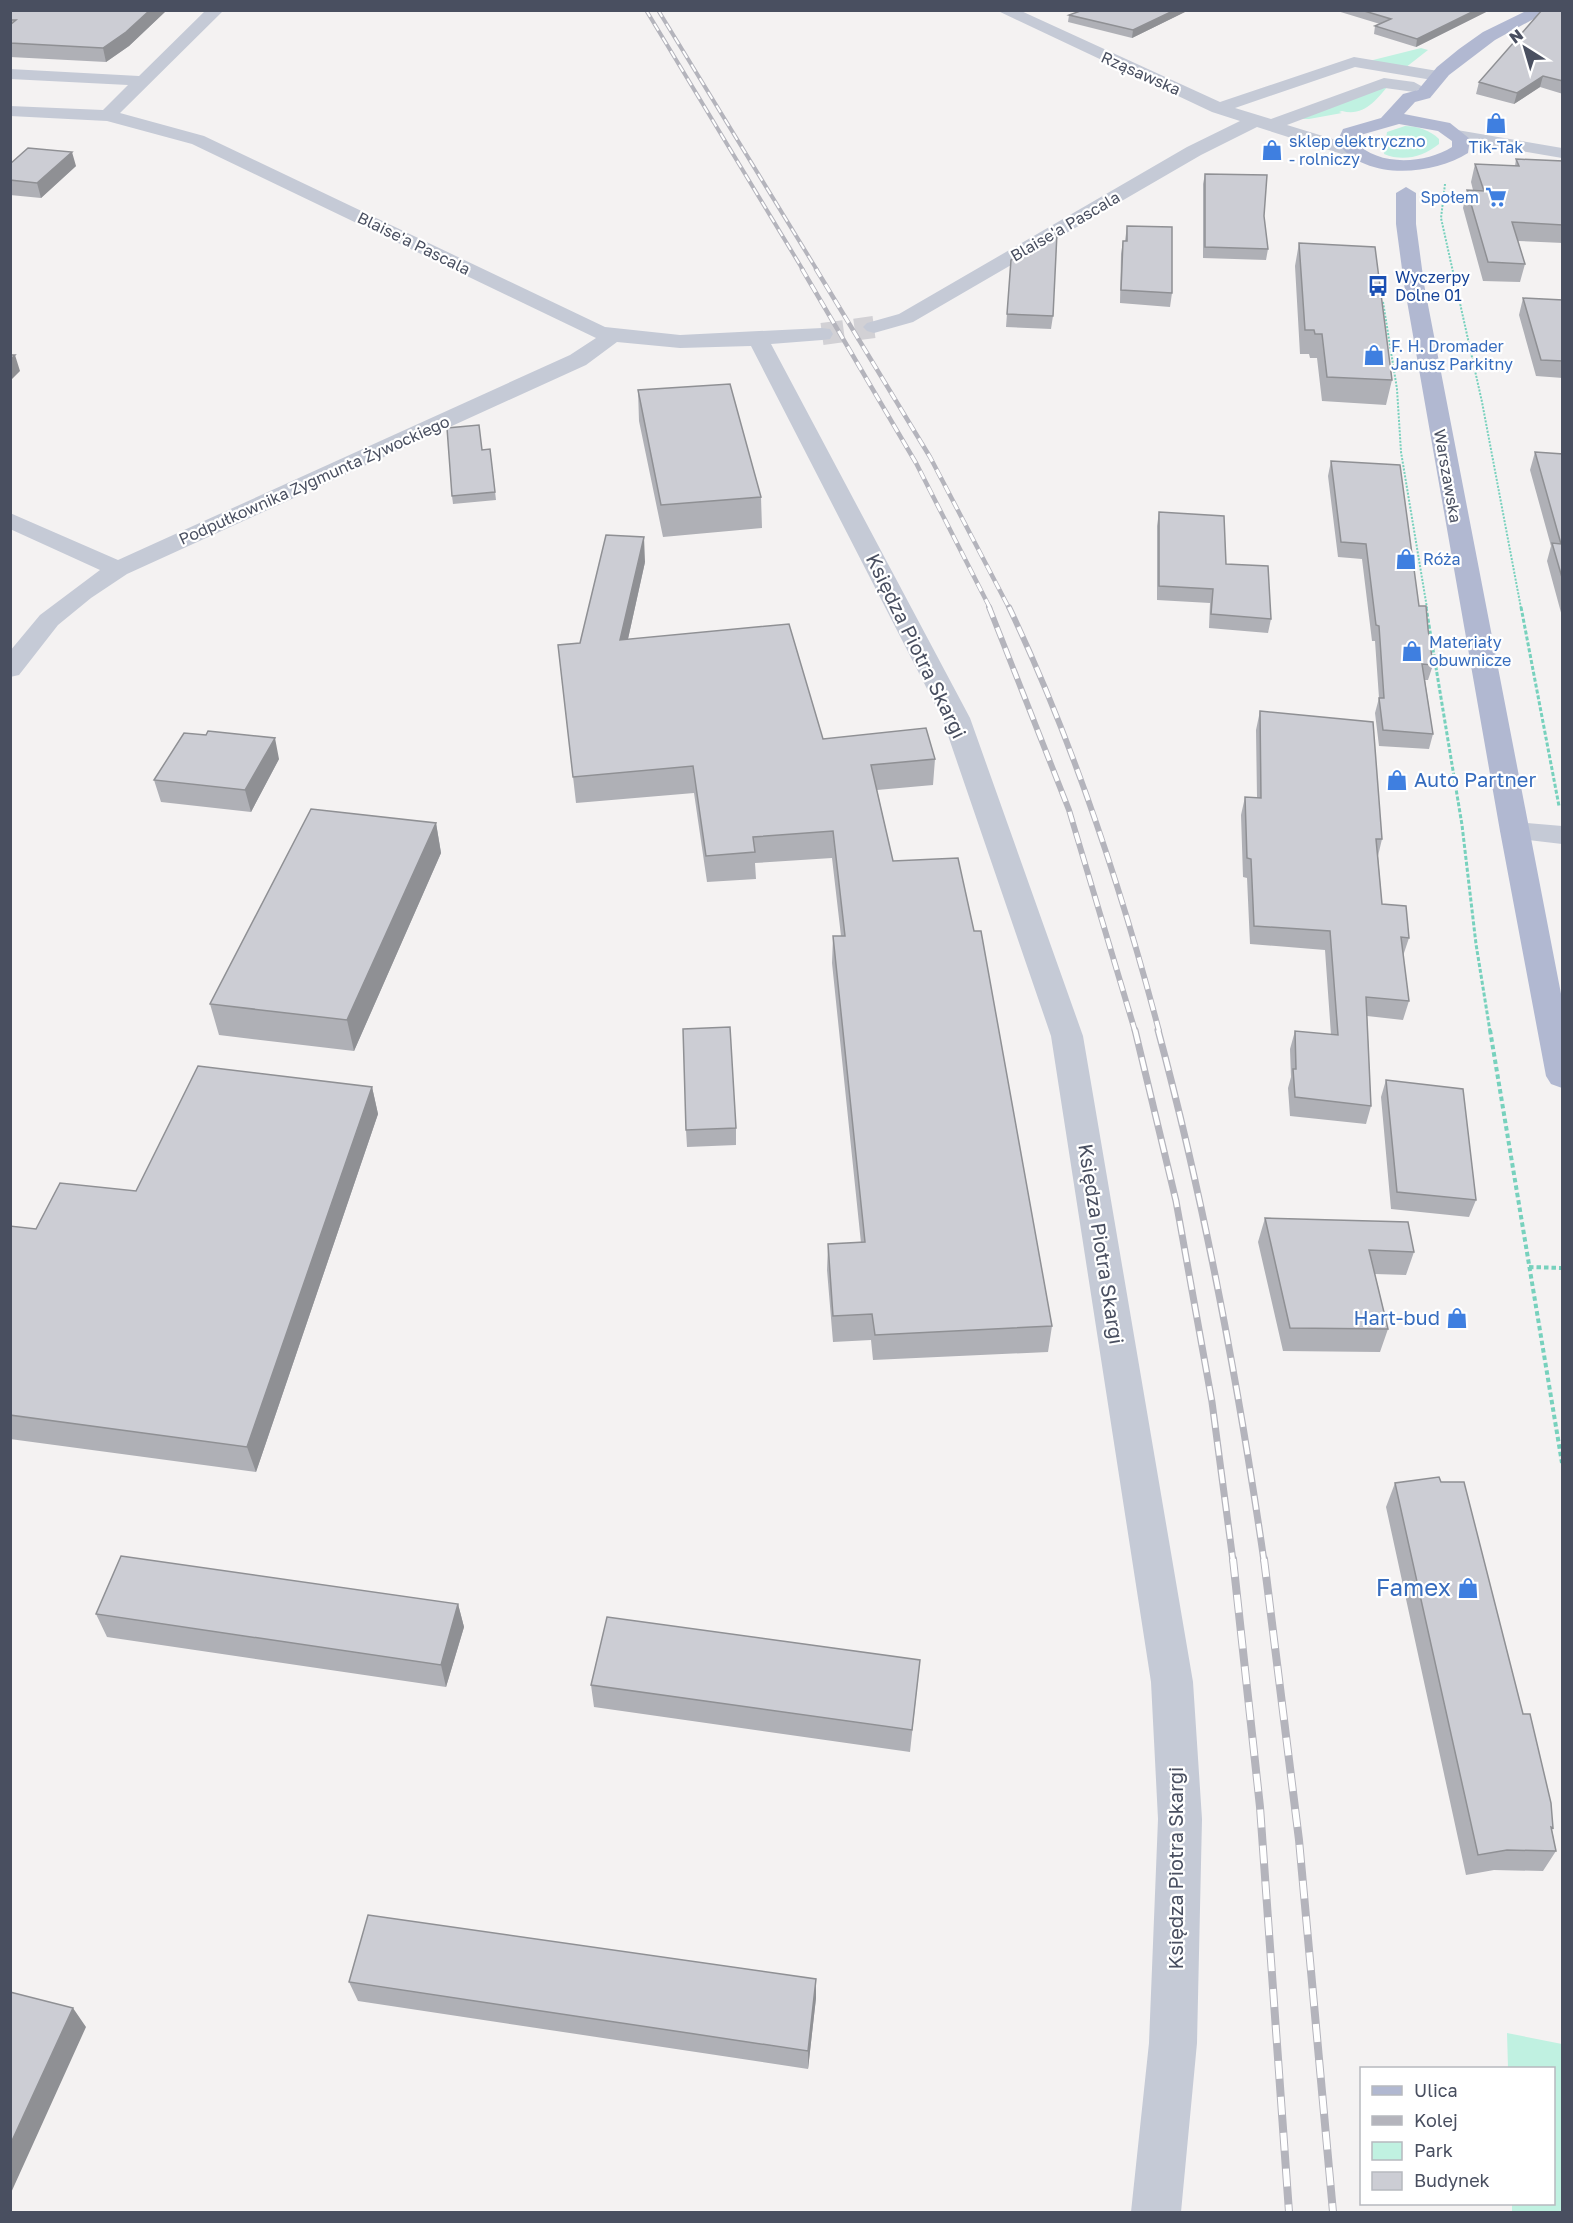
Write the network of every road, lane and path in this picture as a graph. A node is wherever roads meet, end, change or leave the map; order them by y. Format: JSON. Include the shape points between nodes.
{"nodes":[{"id":1,"x":216,"y":10,"type":"edge"},
{"id":2,"x":1004,"y":10,"type":"edge"},
{"id":3,"x":1535,"y":11,"type":"edge"},
{"id":4,"x":10,"y":74,"type":"edge"},
{"id":5,"x":143,"y":81,"type":"junction"},
{"id":6,"x":1430,"y":87,"type":"junction"},
{"id":7,"x":1218,"y":108,"type":"junction"},
{"id":8,"x":10,"y":111,"type":"edge"},
{"id":9,"x":107,"y":116,"type":"junction"},
{"id":10,"x":1389,"y":120,"type":"junction"},
{"id":11,"x":1269,"y":125,"type":"junction"},
{"id":12,"x":1357,"y":130,"type":"junction"},
{"id":13,"x":1452,"y":139,"type":"junction"},
{"id":14,"x":1563,"y":153,"type":"edge"},
{"id":15,"x":1360,"y":155,"type":"junction"},
{"id":16,"x":1434,"y":163,"type":"junction"},
{"id":17,"x":1448,"y":178,"type":"dead end"},
{"id":18,"x":1406,"y":193,"type":"junction"},
{"id":19,"x":1382,"y":292,"type":"edge"},
{"id":20,"x":874,"y":327,"type":"tunnel mouth"},
{"id":21,"x":822,"y":334,"type":"tunnel mouth"},
{"id":22,"x":612,"y":335,"type":"junction"},
{"id":23,"x":758,"y":339,"type":"junction"},
{"id":24,"x":10,"y":520,"type":"edge"},
{"id":25,"x":118,"y":569,"type":"junction"},
{"id":26,"x":10,"y":669,"type":"edge"},
{"id":27,"x":1561,"y":824,"type":"edge"},
{"id":28,"x":1514,"y":831,"type":"junction"},
{"id":29,"x":1563,"y":1076,"type":"edge"},
{"id":30,"x":1530,"y":1267,"type":"junction"},
{"id":31,"x":1563,"y":1268,"type":"edge"},
{"id":32,"x":1563,"y":1463,"type":"edge"},
{"id":33,"x":1156,"y":2212,"type":"edge"}],
"edges":[{"from":1,"to":5,"type":"street"},
{"from":2,"to":7,"type":"street","name":"Rząsawska"},
{"from":3,"to":6,"type":"main road","via":[[1465,52]]},
{"from":4,"to":5,"type":"street"},
{"from":5,"to":9,"type":"street"},
{"from":6,"to":7,"type":"street","via":[[1354,62]]},
{"from":6,"to":10,"type":"main road","via":[[1409,98]]},
{"from":6,"to":11,"type":"street","name":"Blaise'a Pascala","via":[[1384,83]]},
{"from":6,"to":13,"type":"main road","via":[[1437,102],[1437,117]]},
{"from":7,"to":11,"type":"street","name":"Rząsawska"},
{"from":8,"to":9,"type":"street","name":"Blaise'a Pascala"},
{"from":9,"to":22,"type":"street","name":"Blaise'a Pascala","via":[[198,140],[586,327]]},
{"from":10,"to":12,"type":"main road"},
{"from":10,"to":13,"type":"main road","via":[[1414,121]]},
{"from":11,"to":12,"type":"street","name":"Rząsawska"},
{"from":11,"to":15,"type":"street","name":"Rząsawska"},
{"from":11,"to":20,"type":"street","name":"Blaise'a Pascala","via":[[1194,151],[906,318]]},
{"from":12,"to":15,"type":"main road","via":[[1346,137],[1348,146]]},
{"from":13,"to":14,"type":"street"},
{"from":13,"to":16,"type":"main road"},
{"from":15,"to":16,"type":"main road","via":[[1408,165]]},
{"from":15,"to":18,"type":"main road","via":[[1383,169],[1393,184]]},
{"from":16,"to":18,"type":"main road","via":[[1418,187]]},
{"from":17,"to":27,"type":"path","via":[[1441,218],[1482,402]]},
{"from":18,"to":28,"type":"main road","name":"Warszawska","via":[[1414,284]]},
{"from":19,"to":30,"type":"path","via":[[1403,464]]},
{"from":21,"to":23,"type":"street","name":"Blaise'a Pascala"},
{"from":22,"to":23,"type":"street","name":"Blaise'a Pascala","via":[[652,340]]},
{"from":22,"to":25,"type":"street","name":"Podpułkownika Zygmunta Żywockiego","via":[[578,360]]},
{"from":23,"to":33,"type":"street","name":"Księdza Piotra Skargi","via":[[956,718],[1067,1036],[1172,1682],[1180,1831],[1173,2043]]},
{"from":24,"to":25,"type":"street"},
{"from":25,"to":26,"type":"street","name":"Podpułkownika Zygmunta Żywockiego","via":[[49,620]]},
{"from":27,"to":28,"type":"street"},
{"from":28,"to":29,"type":"main road","name":"Warszawska"},
{"from":30,"to":31,"type":"path"},
{"from":30,"to":32,"type":"path"}]}
